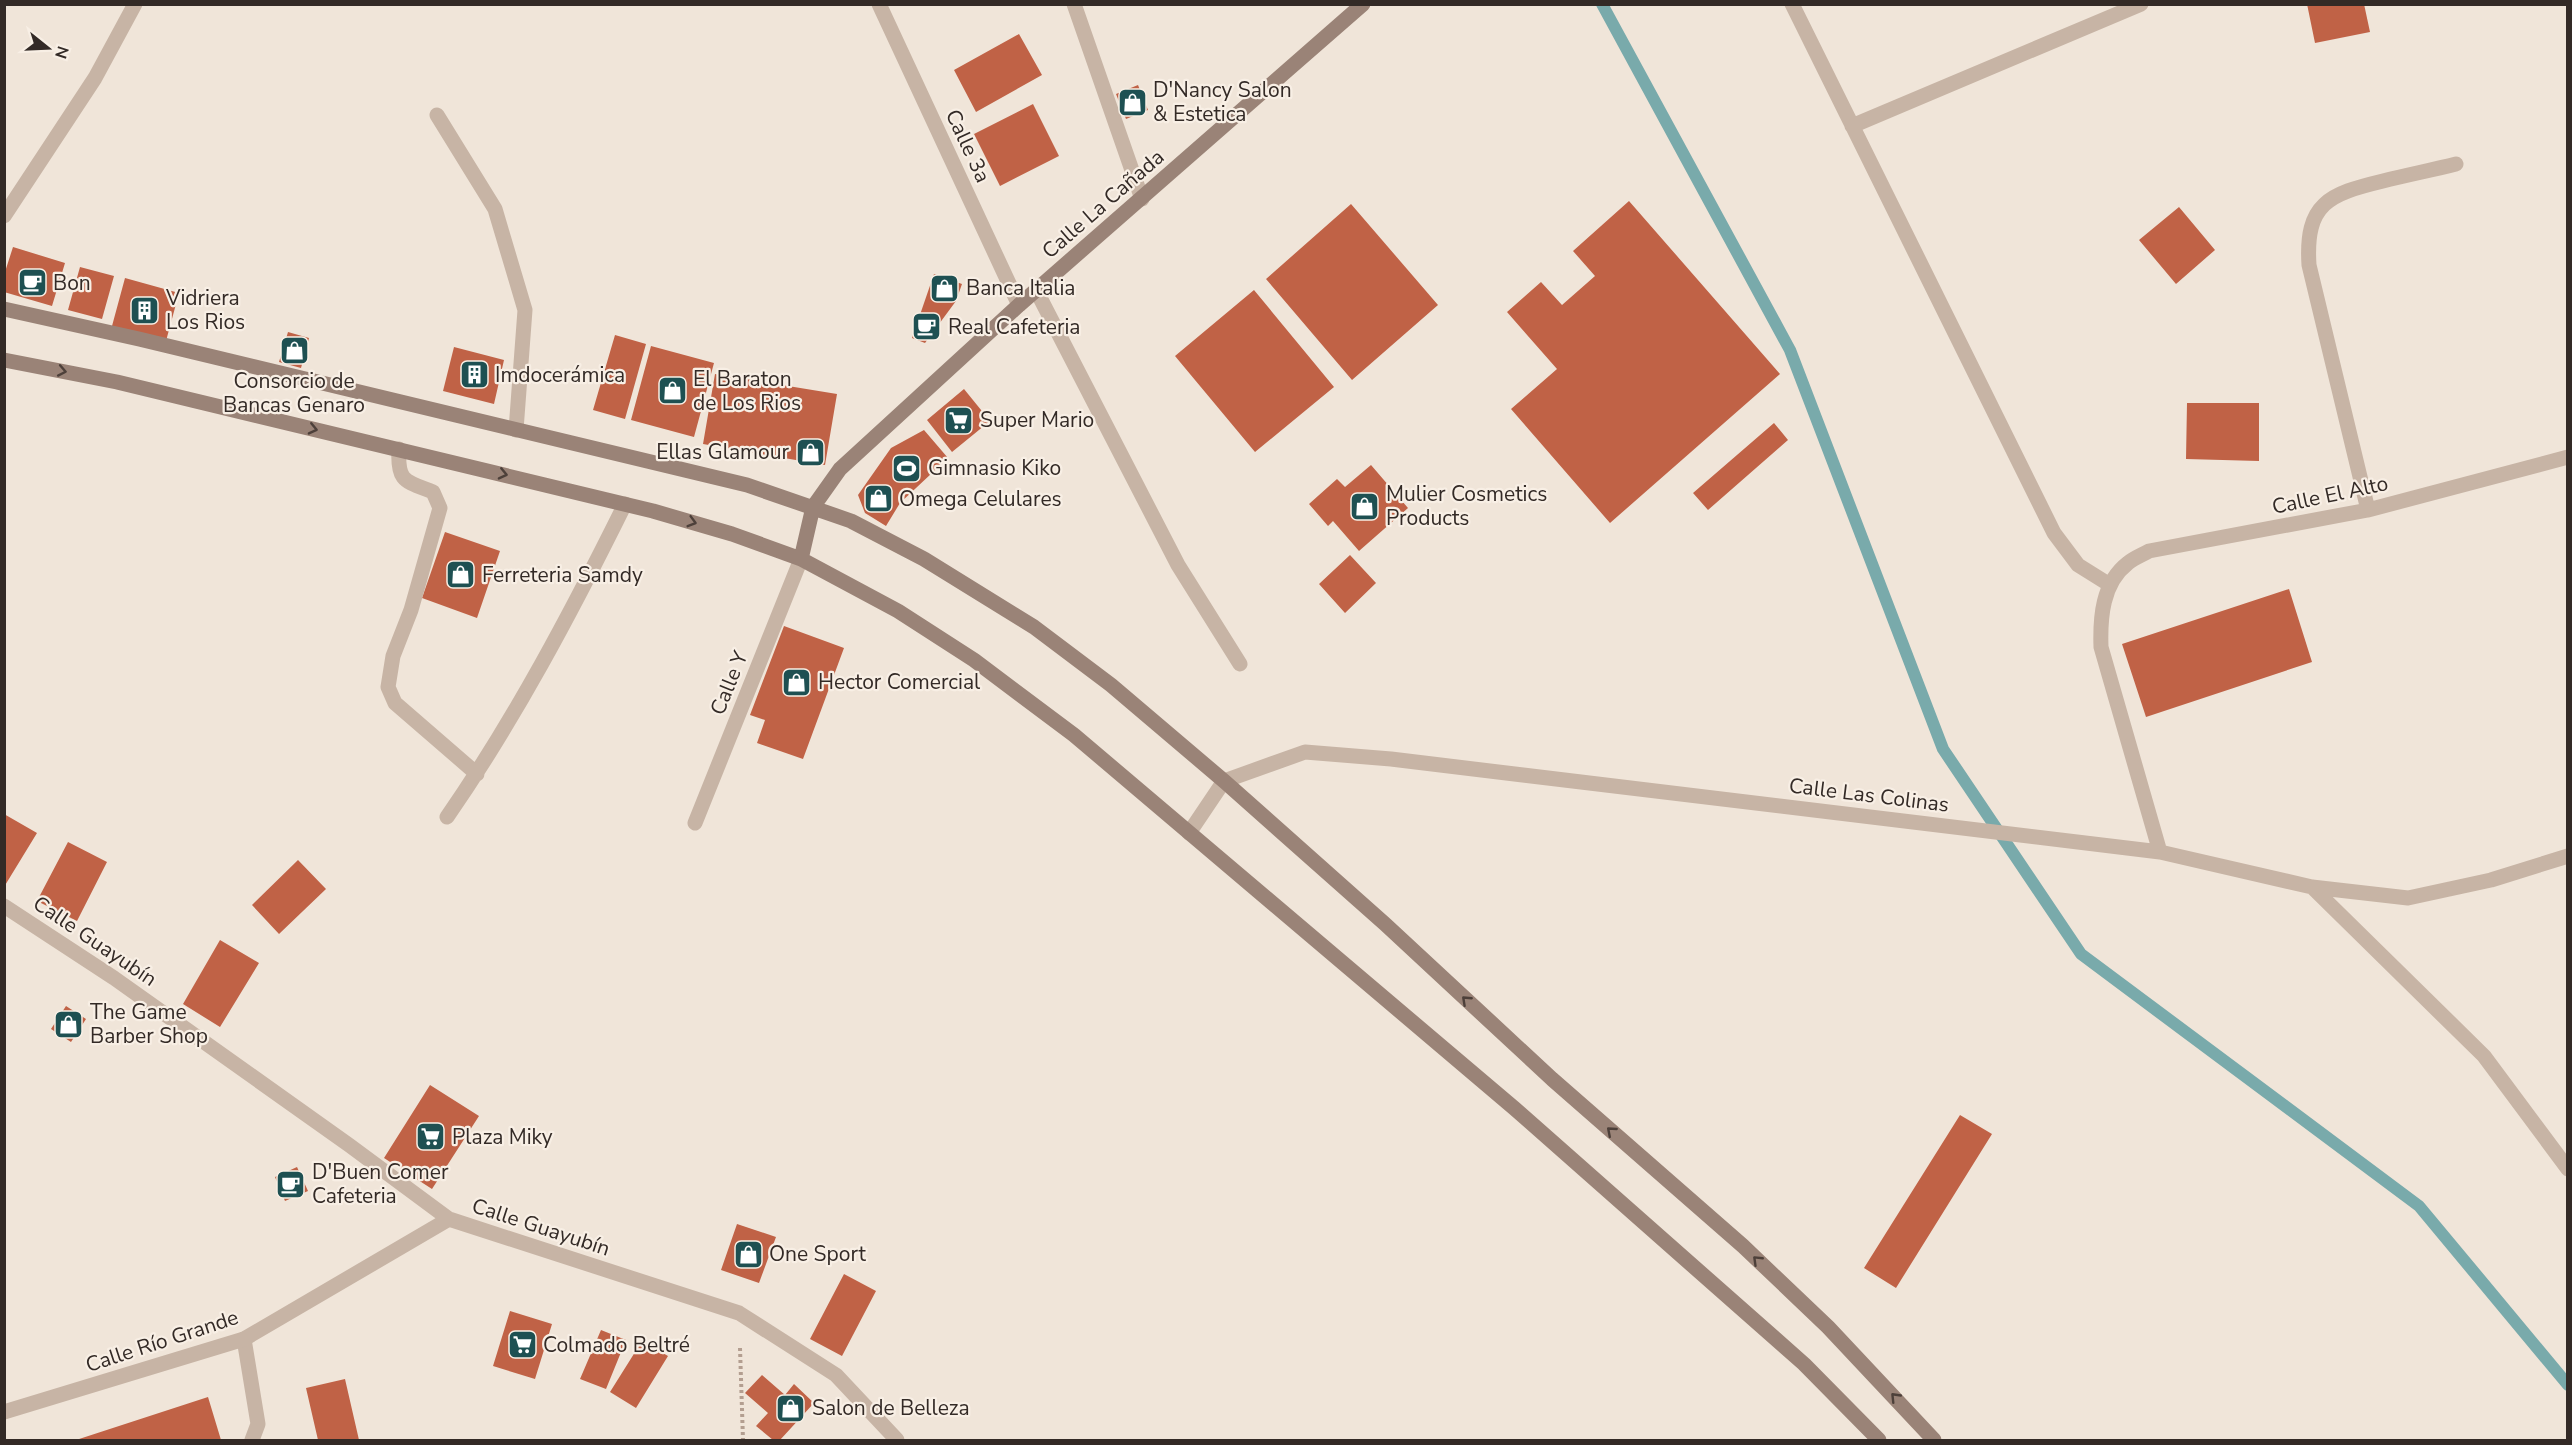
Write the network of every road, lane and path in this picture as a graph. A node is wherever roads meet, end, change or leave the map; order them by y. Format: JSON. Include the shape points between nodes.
{"nodes":[{"id":1,"x":135,"y":4,"type":"edge"},
{"id":2,"x":879,"y":4,"type":"edge"},
{"id":3,"x":1074,"y":4,"type":"edge"},
{"id":4,"x":1363,"y":4,"type":"edge"},
{"id":5,"x":1792,"y":4,"type":"edge"},
{"id":6,"x":2140,"y":4,"type":"edge"},
{"id":7,"x":437,"y":115,"type":"dead end"},
{"id":8,"x":1852,"y":126,"type":"junction"},
{"id":9,"x":2456,"y":164,"type":"dead end"},
{"id":10,"x":1142,"y":199,"type":"junction"},
{"id":11,"x":4,"y":216,"type":"edge"},
{"id":12,"x":1036,"y":290,"type":"junction"},
{"id":13,"x":1019,"y":305,"type":"junction"},
{"id":14,"x":4,"y":309,"type":"edge"},
{"id":15,"x":4,"y":360,"type":"edge"},
{"id":16,"x":516,"y":430,"type":"junction"},
{"id":17,"x":399,"y":449,"type":"junction"},
{"id":18,"x":2568,"y":458,"type":"edge"},
{"id":19,"x":625,"y":504,"type":"junction"},
{"id":20,"x":813,"y":507,"type":"junction"},
{"id":21,"x":2368,"y":510,"type":"junction"},
{"id":22,"x":801,"y":558,"type":"junction"},
{"id":23,"x":2110,"y":585,"type":"junction"},
{"id":24,"x":1240,"y":664,"type":"dead end"},
{"id":25,"x":477,"y":774,"type":"junction"},
{"id":26,"x":1224,"y":781,"type":"junction"},
{"id":27,"x":447,"y":817,"type":"dead end"},
{"id":28,"x":695,"y":823,"type":"dead end"},
{"id":29,"x":1189,"y":833,"type":"junction"},
{"id":30,"x":2160,"y":852,"type":"junction"},
{"id":31,"x":2568,"y":856,"type":"edge"},
{"id":32,"x":2313,"y":887,"type":"junction"},
{"id":33,"x":4,"y":906,"type":"edge"},
{"id":34,"x":2568,"y":1169,"type":"edge"},
{"id":35,"x":448,"y":1219,"type":"junction"},
{"id":36,"x":739,"y":1313,"type":"junction"},
{"id":37,"x":243,"y":1339,"type":"junction"},
{"id":38,"x":4,"y":1412,"type":"edge"},
{"id":39,"x":252,"y":1440,"type":"edge"},
{"id":40,"x":743,"y":1440,"type":"edge"},
{"id":41,"x":897,"y":1440,"type":"edge"},
{"id":42,"x":1879,"y":1440,"type":"edge"},
{"id":43,"x":1934,"y":1440,"type":"edge"}],
"edges":[{"from":1,"to":11,"type":"street","via":[[95,78]]},
{"from":2,"to":13,"type":"street","name":"Calle 3a"},
{"from":3,"to":10,"type":"street"},
{"from":4,"to":10,"type":"main road","name":"Calle La Cañada"},
{"from":5,"to":8,"type":"street"},
{"from":6,"to":8,"type":"street"},
{"from":7,"to":16,"type":"street","via":[[495,209],[525,310]]},
{"from":8,"to":23,"type":"street","via":[[2054,533],[2078,566]]},
{"from":9,"to":21,"type":"street","via":[[2346,190],[2328,200],[2315,217],[2308,240],[2309,265]]},
{"from":10,"to":12,"type":"main road","name":"Calle La Cañada"},
{"from":12,"to":13,"type":"main road","name":"Calle La Cañada"},
{"from":12,"to":24,"type":"street","via":[[1178,565]]},
{"from":13,"to":20,"type":"main road","name":"Calle La Cañada","via":[[840,470]]},
{"from":14,"to":16,"type":"main road"},
{"from":15,"to":17,"type":"main road","one_way":true,"via":[[117,382]]},
{"from":16,"to":20,"type":"main road","via":[[747,485]]},
{"from":17,"to":19,"type":"main road","one_way":true},
{"from":17,"to":25,"type":"street","via":[[400,475],[405,481],[433,492],[440,508],[411,610],[393,656],[388,687],[395,703]]},
{"from":18,"to":21,"type":"street","name":"Calle El Alto"},
{"from":19,"to":22,"type":"main road","one_way":true},
{"from":19,"to":25,"type":"street","via":[[579,597]]},
{"from":20,"to":22,"type":"main road","name":"Calle La Cañada"},
{"from":20,"to":26,"type":"main road","via":[[851,521],[924,559],[1034,627],[1111,685]]},
{"from":21,"to":23,"type":"street","name":"Calle El Alto","via":[[2149,551],[2127,563]]},
{"from":22,"to":28,"type":"street","name":"Calle Y"},
{"from":22,"to":29,"type":"main road","via":[[898,611],[975,660],[1074,735]]},
{"from":23,"to":30,"type":"street","via":[[2100,615],[2101,647]]},
{"from":25,"to":27,"type":"street"},
{"from":26,"to":29,"type":"street"},
{"from":26,"to":30,"type":"street","name":"Calle Las Colinas","via":[[1305,752],[1402,760]]},
{"from":43,"to":26,"type":"main road","one_way":true,"via":[[1828,1327],[1743,1246],[1551,1079]]},
{"from":29,"to":42,"type":"main road","via":[[1684,1258],[1804,1364]]},
{"from":30,"to":32,"type":"street","name":"Calle Las Colinas"},
{"from":31,"to":32,"type":"street","name":"Calle Las Colinas","via":[[2491,880],[2408,898]]},
{"from":32,"to":34,"type":"street","via":[[2484,1056]]},
{"from":33,"to":35,"type":"street","name":"Calle Guayubín","via":[[114,978]]},
{"from":35,"to":36,"type":"street","name":"Calle Guayubín"},
{"from":35,"to":37,"type":"street","name":"Calle Río Grande"},
{"from":36,"to":40,"type":"path"},
{"from":36,"to":41,"type":"street","name":"Calle Guayubín","via":[[836,1375]]},
{"from":37,"to":38,"type":"street","name":"Calle Río Grande"},
{"from":37,"to":39,"type":"street","via":[[258,1424]]}]}
